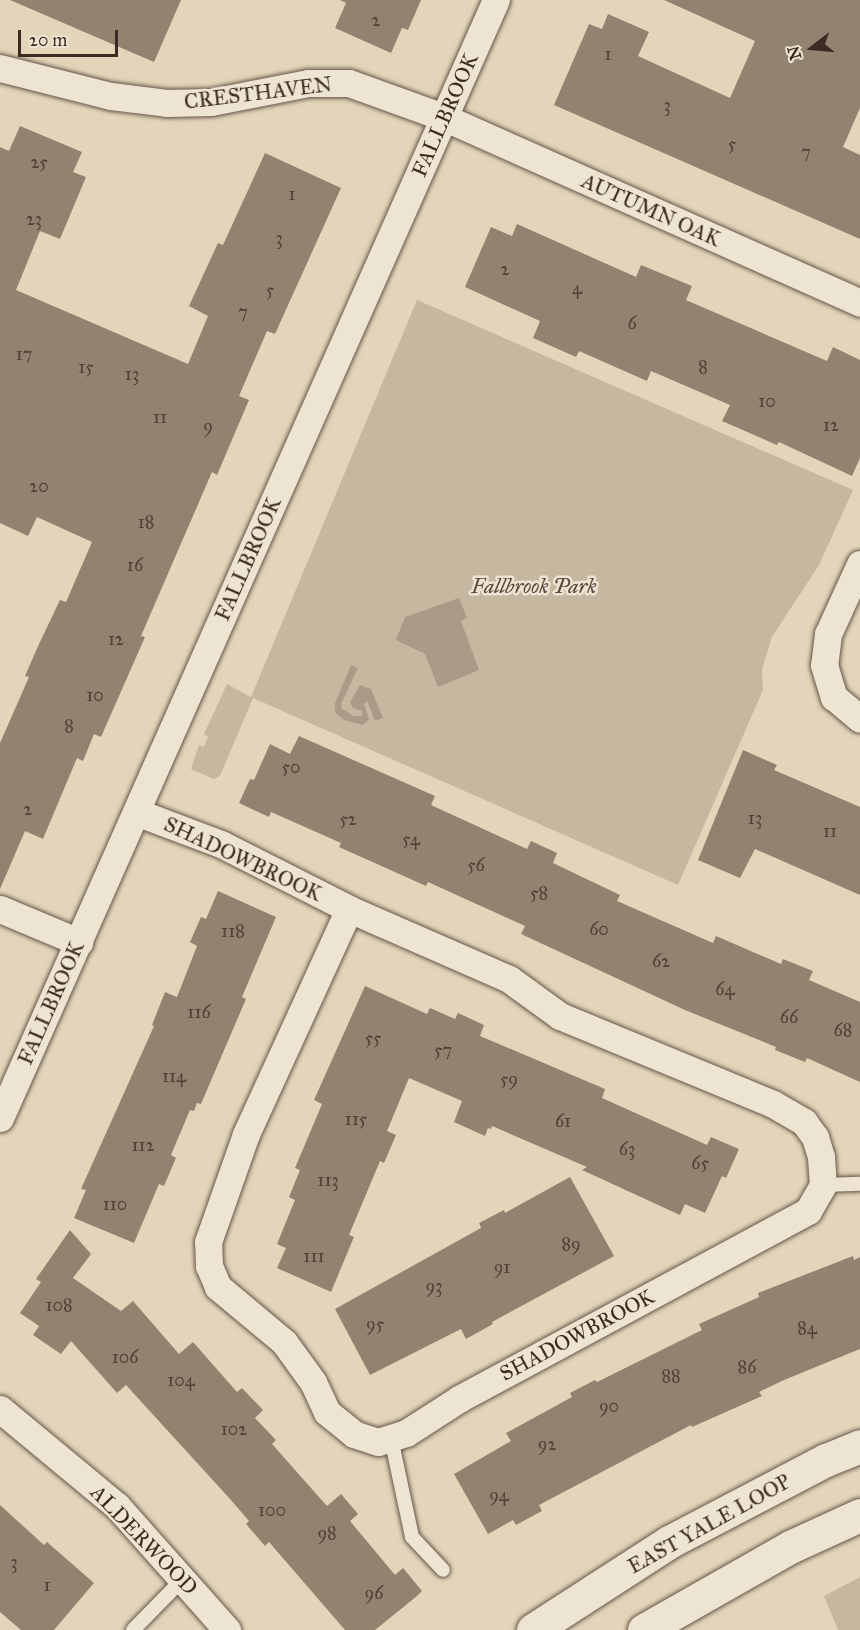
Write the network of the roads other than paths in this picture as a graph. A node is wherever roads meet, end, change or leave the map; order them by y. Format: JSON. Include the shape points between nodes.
{"nodes":[{"id":1,"x":496,"y":0,"type":"edge"},
{"id":2,"x":0,"y":68,"type":"edge"},
{"id":3,"x":443,"y":117,"type":"junction"},
{"id":4,"x":860,"y":303,"type":"edge"},
{"id":5,"x":860,"y":564,"type":"edge"},
{"id":6,"x":860,"y":720,"type":"edge"},
{"id":7,"x":136,"y":812,"type":"junction"},
{"id":8,"x":0,"y":909,"type":"edge"},
{"id":9,"x":349,"y":909,"type":"junction"},
{"id":10,"x":79,"y":942,"type":"junction"},
{"id":11,"x":0,"y":1118,"type":"edge"},
{"id":12,"x":860,"y":1184,"type":"edge"},
{"id":13,"x":823,"y":1185,"type":"junction"},
{"id":14,"x":0,"y":1409,"type":"edge"},
{"id":15,"x":391,"y":1438,"type":"junction"},
{"id":16,"x":860,"y":1446,"type":"edge"},
{"id":17,"x":860,"y":1515,"type":"edge"},
{"id":18,"x":443,"y":1570,"type":"dead end"},
{"id":19,"x":183,"y":1580,"type":"junction"},
{"id":20,"x":133,"y":1630,"type":"edge"},
{"id":21,"x":227,"y":1630,"type":"edge"},
{"id":22,"x":534,"y":1630,"type":"edge"},
{"id":23,"x":644,"y":1630,"type":"edge"}],
"edges":[{"from":1,"to":3,"type":"street","name":"FALLBROOK"},
{"from":2,"to":3,"type":"street","name":"CRESTHAVEN","via":[[111,96],[167,103],[211,102],[308,83],[349,83]]},
{"from":3,"to":4,"type":"street","name":"AUTUMN OAK"},
{"from":3,"to":7,"type":"street","name":"FALLBROOK"},
{"from":5,"to":6,"type":"street","via":[[828,634],[824,665],[834,697]]},
{"from":7,"to":9,"type":"street","name":"SHADOWBROOK","via":[[221,844]]},
{"from":7,"to":10,"type":"street","name":"FALLBROOK"},
{"from":8,"to":10,"type":"street"},
{"from":9,"to":13,"type":"street","name":"SHADOWBROOK","via":[[509,979],[560,1016],[804,1122],[815,1137]]},
{"from":9,"to":15,"type":"street","name":"SHADOWBROOK","via":[[246,1134],[208,1242],[208,1263],[218,1287],[284,1342],[313,1382],[327,1412],[354,1434],[378,1442]]},
{"from":10,"to":11,"type":"street","name":"FALLBROOK"},
{"from":12,"to":13,"type":"lane"},
{"from":13,"to":15,"type":"street","name":"SHADOWBROOK","via":[[808,1211]]},
{"from":14,"to":19,"type":"street","name":"ALDERWOOD","via":[[117,1506]]},
{"from":15,"to":18,"type":"lane","via":[[412,1537]]},
{"from":16,"to":22,"type":"main road","name":"EAST YALE LOOP","via":[[669,1542]]},
{"from":17,"to":23,"type":"main road","via":[[790,1547]]},
{"from":19,"to":20,"type":"lane"},
{"from":19,"to":21,"type":"street","name":"ALDERWOOD"}]}
